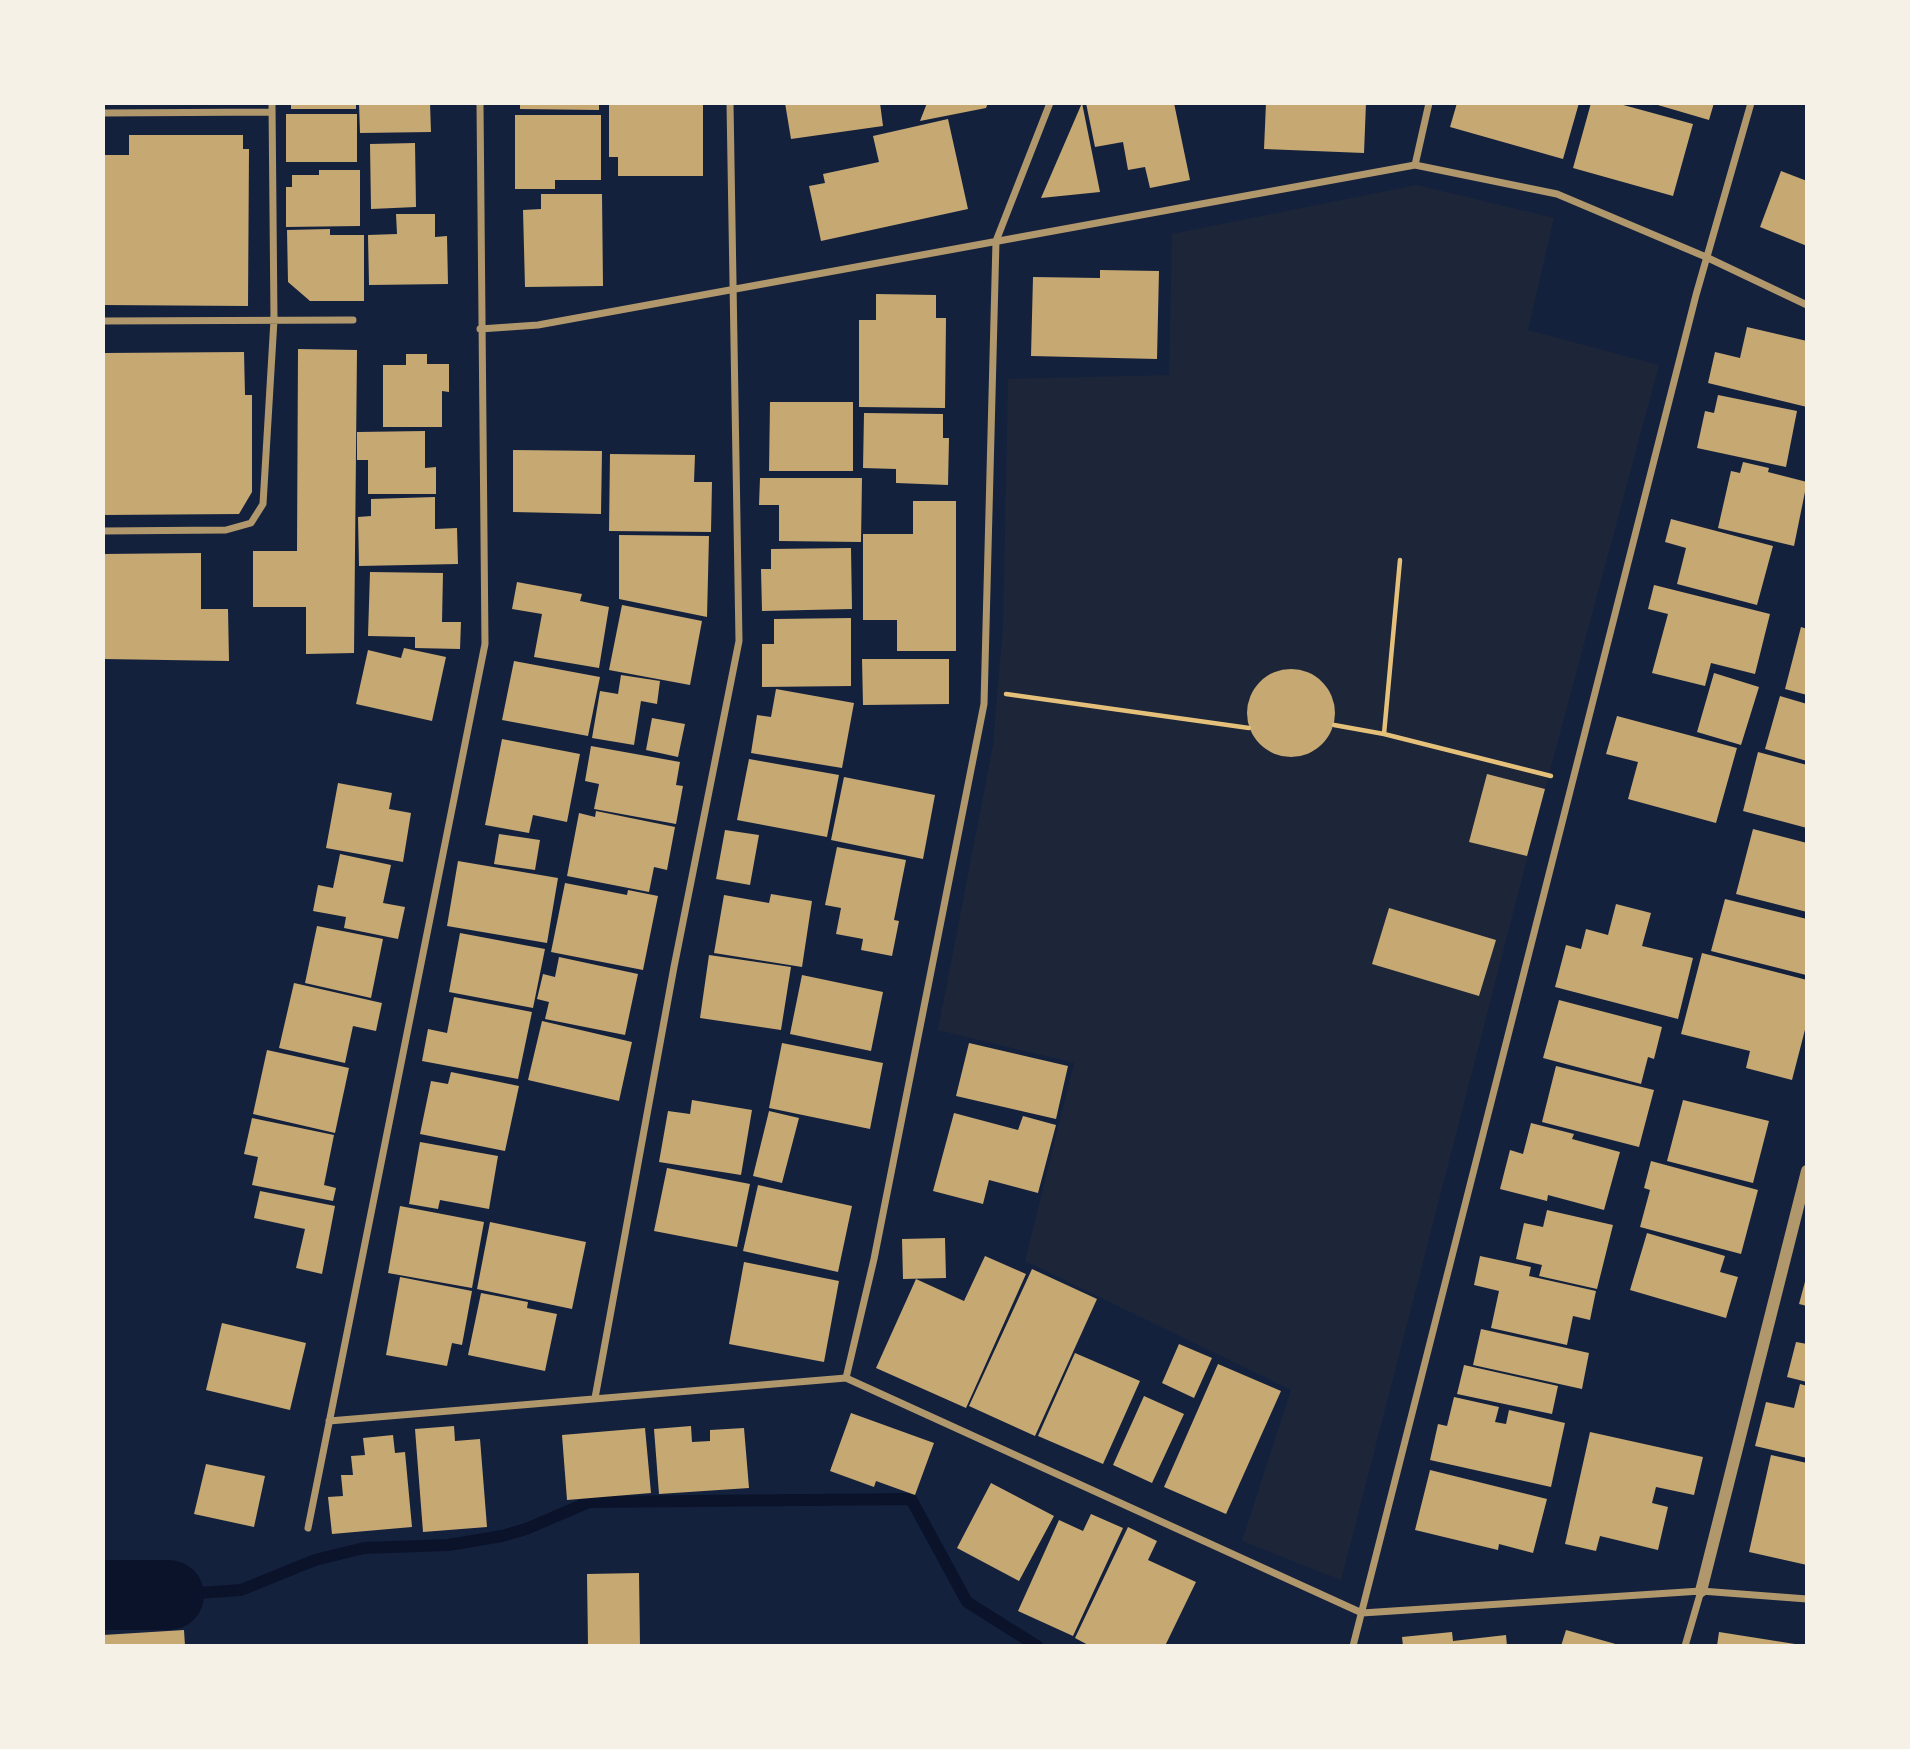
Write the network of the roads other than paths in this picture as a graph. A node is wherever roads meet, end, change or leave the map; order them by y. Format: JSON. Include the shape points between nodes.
{"nodes":[{"id":1,"x":272,"y":103,"type":"edge"},
{"id":2,"x":480,"y":103,"type":"edge"},
{"id":3,"x":730,"y":103,"type":"edge"},
{"id":4,"x":1050,"y":103,"type":"edge"},
{"id":5,"x":1429,"y":103,"type":"edge"},
{"id":6,"x":1751,"y":103,"type":"edge"},
{"id":7,"x":272,"y":112,"type":"junction"},
{"id":8,"x":103,"y":113,"type":"edge"},
{"id":9,"x":1415,"y":165,"type":"junction"},
{"id":10,"x":996,"y":241,"type":"junction"},
{"id":11,"x":1706,"y":257,"type":"junction"},
{"id":12,"x":733,"y":288,"type":"junction"},
{"id":13,"x":1807,"y":304,"type":"edge"},
{"id":14,"x":274,"y":320,"type":"junction"},
{"id":15,"x":353,"y":320,"type":"dead end"},
{"id":16,"x":103,"y":321,"type":"edge"},
{"id":17,"x":480,"y":329,"type":"junction"},
{"id":18,"x":103,"y":531,"type":"edge"},
{"id":19,"x":1807,"y":1171,"type":"edge"},
{"id":20,"x":846,"y":1378,"type":"junction"},
{"id":21,"x":595,"y":1398,"type":"junction"},
{"id":22,"x":329,"y":1421,"type":"junction"},
{"id":23,"x":308,"y":1528,"type":"dead end"},
{"id":24,"x":1701,"y":1591,"type":"junction"},
{"id":25,"x":1807,"y":1599,"type":"edge"},
{"id":26,"x":1362,"y":1613,"type":"junction"},
{"id":27,"x":1353,"y":1646,"type":"edge"},
{"id":28,"x":1685,"y":1646,"type":"edge"}],
"edges":[{"from":1,"to":7,"type":"street"},
{"from":2,"to":17,"type":"street"},
{"from":3,"to":12,"type":"street"},
{"from":4,"to":10,"type":"street"},
{"from":5,"to":9,"type":"street"},
{"from":6,"to":11,"type":"street"},
{"from":7,"to":8,"type":"street"},
{"from":7,"to":14,"type":"street"},
{"from":9,"to":10,"type":"street"},
{"from":9,"to":11,"type":"street","via":[[1558,194]]},
{"from":10,"to":12,"type":"street"},
{"from":10,"to":20,"type":"street","via":[[984,691],[874,1259]]},
{"from":11,"to":13,"type":"street"},
{"from":11,"to":26,"type":"street"},
{"from":12,"to":17,"type":"street","via":[[538,326]]},
{"from":12,"to":21,"type":"street","via":[[739,641]]},
{"from":14,"to":15,"type":"street"},
{"from":14,"to":16,"type":"street"},
{"from":14,"to":18,"type":"street","via":[[266,481],[263,504],[251,523],[226,530]]},
{"from":17,"to":22,"type":"street","via":[[485,644]]},
{"from":19,"to":24,"type":"street"},
{"from":20,"to":21,"type":"street"},
{"from":20,"to":26,"type":"street"},
{"from":21,"to":22,"type":"street"},
{"from":22,"to":23,"type":"street"},
{"from":24,"to":25,"type":"street"},
{"from":24,"to":26,"type":"street"},
{"from":24,"to":28,"type":"street"},
{"from":26,"to":27,"type":"street"}]}
